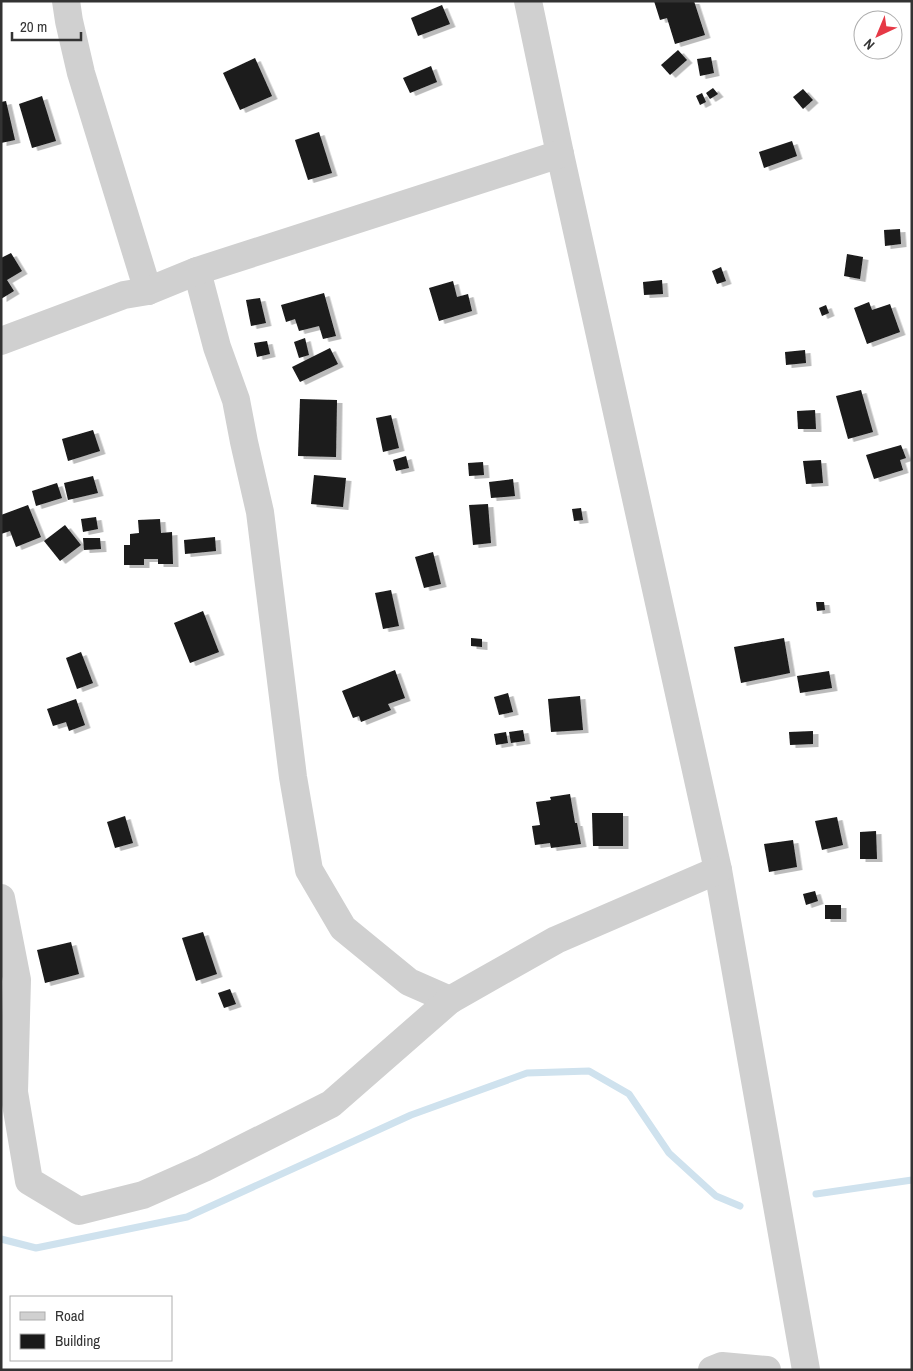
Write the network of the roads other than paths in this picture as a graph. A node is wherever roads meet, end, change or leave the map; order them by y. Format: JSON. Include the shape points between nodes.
{"nodes":[{"id":1,"x":66,"y":1,"type":"edge"},
{"id":2,"x":528,"y":1,"type":"edge"},
{"id":3,"x":560,"y":154,"type":"junction"},
{"id":4,"x":197,"y":271,"type":"junction"},
{"id":5,"x":148,"y":291,"type":"junction"},
{"id":6,"x":1,"y":341,"type":"edge"},
{"id":7,"x":718,"y":870,"type":"junction"},
{"id":8,"x":1,"y":898,"type":"edge"},
{"id":9,"x":450,"y":1000,"type":"junction"},
{"id":10,"x":712,"y":1370,"type":"edge"},
{"id":11,"x":767,"y":1370,"type":"edge"},
{"id":12,"x":806,"y":1370,"type":"edge"}],
"edges":[{"from":1,"to":5,"type":"street","via":[[81,73]]},
{"from":2,"to":3,"type":"street"},
{"from":3,"to":4,"type":"street"},
{"from":3,"to":7,"type":"street"},
{"from":4,"to":5,"type":"street"},
{"from":4,"to":9,"type":"street","via":[[217,347],[236,400],[260,512],[293,777],[309,870],[343,928],[410,982]]},
{"from":5,"to":6,"type":"street","via":[[124,295]]},
{"from":7,"to":9,"type":"street","via":[[556,940]]},
{"from":7,"to":12,"type":"street"},
{"from":8,"to":9,"type":"street","via":[[17,980],[14,1092],[29,1181],[78,1211],[143,1195],[331,1104]]},
{"from":10,"to":11,"type":"street","via":[[722,1366]]}]}
